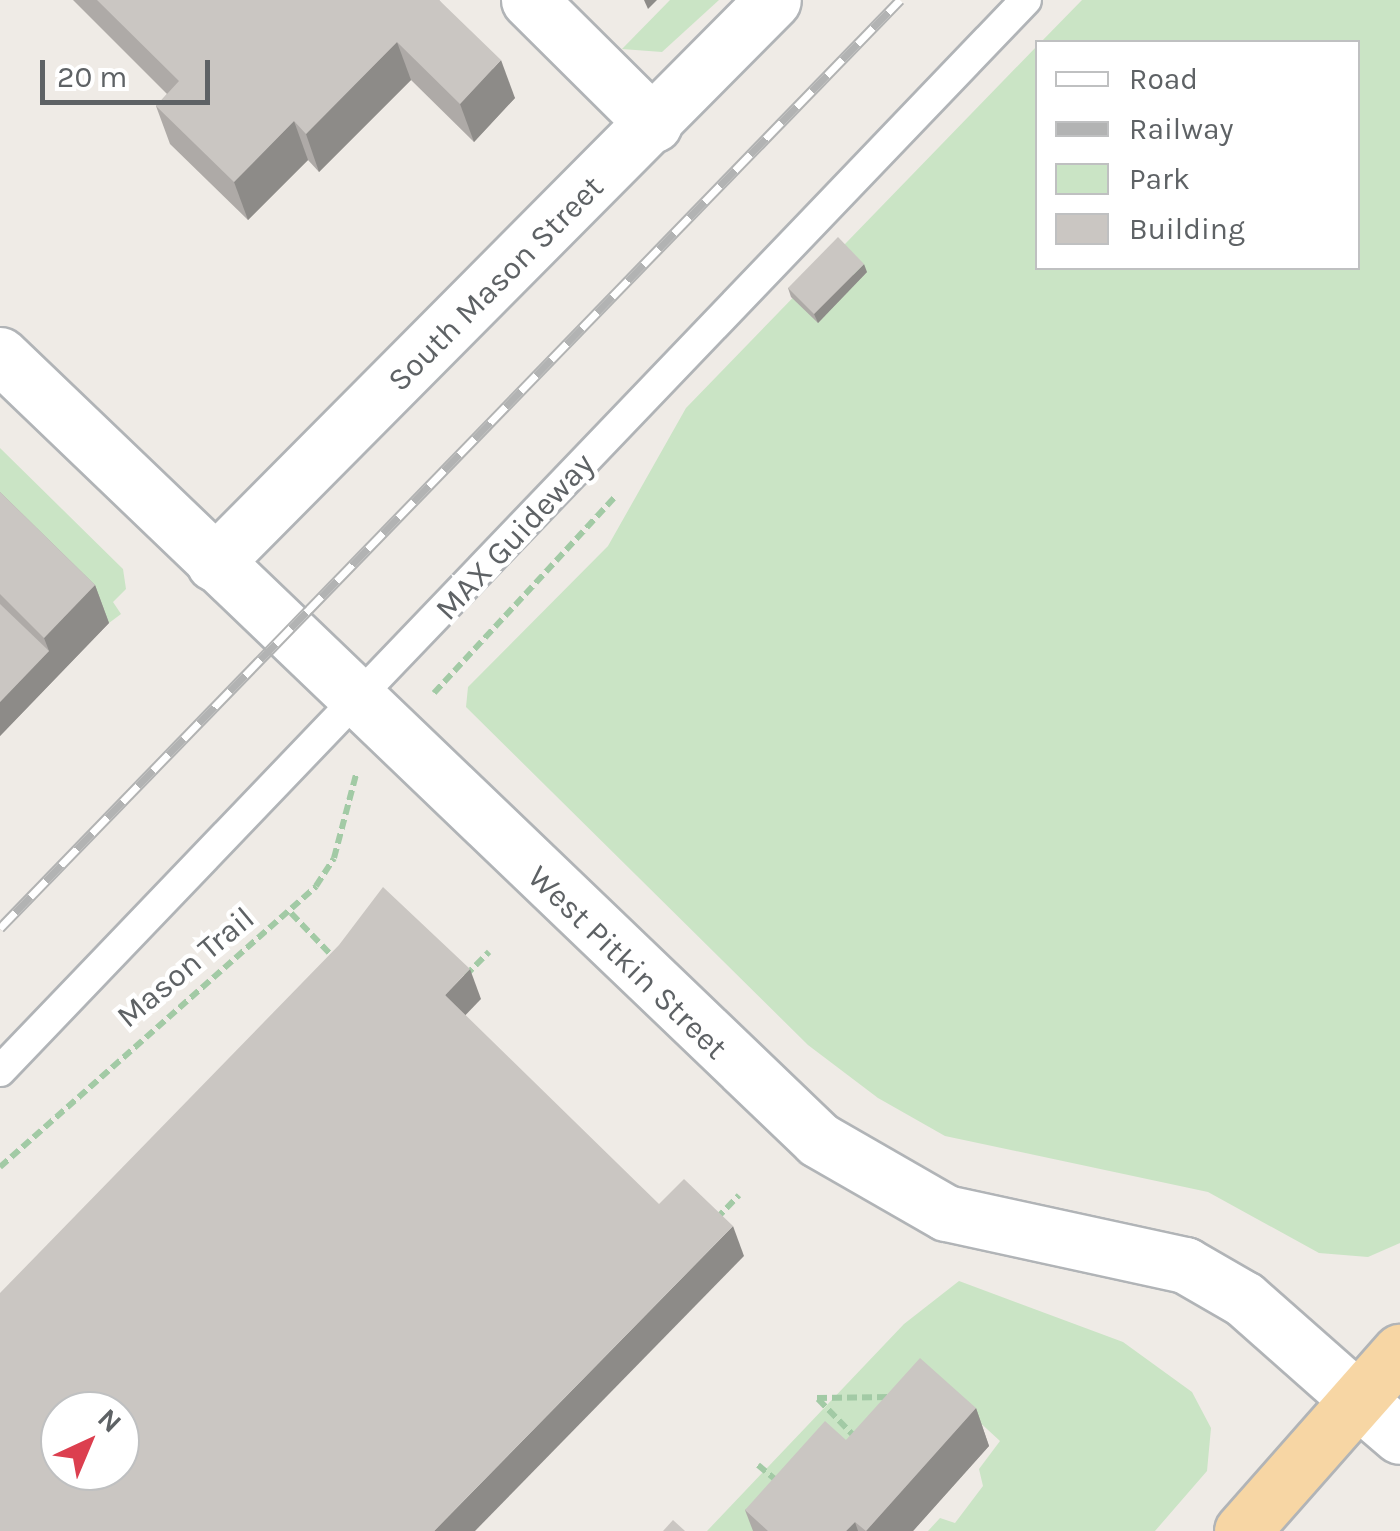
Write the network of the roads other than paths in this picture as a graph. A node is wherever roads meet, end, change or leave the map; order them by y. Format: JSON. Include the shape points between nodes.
{"nodes":[{"id":1,"x":529,"y":0,"type":"edge"},
{"id":2,"x":774,"y":0,"type":"edge"},
{"id":3,"x":1026,"y":0,"type":"edge"},
{"id":4,"x":654,"y":124,"type":"junction"},
{"id":5,"x":0,"y":355,"type":"edge"},
{"id":6,"x":214,"y":564,"type":"junction"},
{"id":7,"x":358,"y":702,"type":"junction"},
{"id":8,"x":0,"y":1070,"type":"edge"},
{"id":9,"x":1400,"y":1352,"type":"edge"},
{"id":10,"x":1358,"y":1400,"type":"junction"},
{"id":11,"x":1400,"y":1436,"type":"edge"},
{"id":12,"x":1242,"y":1531,"type":"edge"}],
"edges":[{"from":1,"to":4,"type":"street"},
{"from":2,"to":4,"type":"street","name":"South Mason Street"},
{"from":3,"to":7,"type":"lane","name":"MAX Guideway"},
{"from":4,"to":6,"type":"street","name":"South Mason Street"},
{"from":5,"to":6,"type":"street","name":"West Pitkin Street"},
{"from":6,"to":7,"type":"street","name":"West Pitkin Street"},
{"from":7,"to":8,"type":"lane","name":"MAX Guideway"},
{"from":7,"to":10,"type":"street","name":"West Pitkin Street","via":[[819,1140],[946,1213],[1186,1265],[1244,1298]]},
{"from":9,"to":10,"type":"highway"},
{"from":10,"to":11,"type":"street","name":"West Pitkin Street"},
{"from":10,"to":12,"type":"highway"}]}
